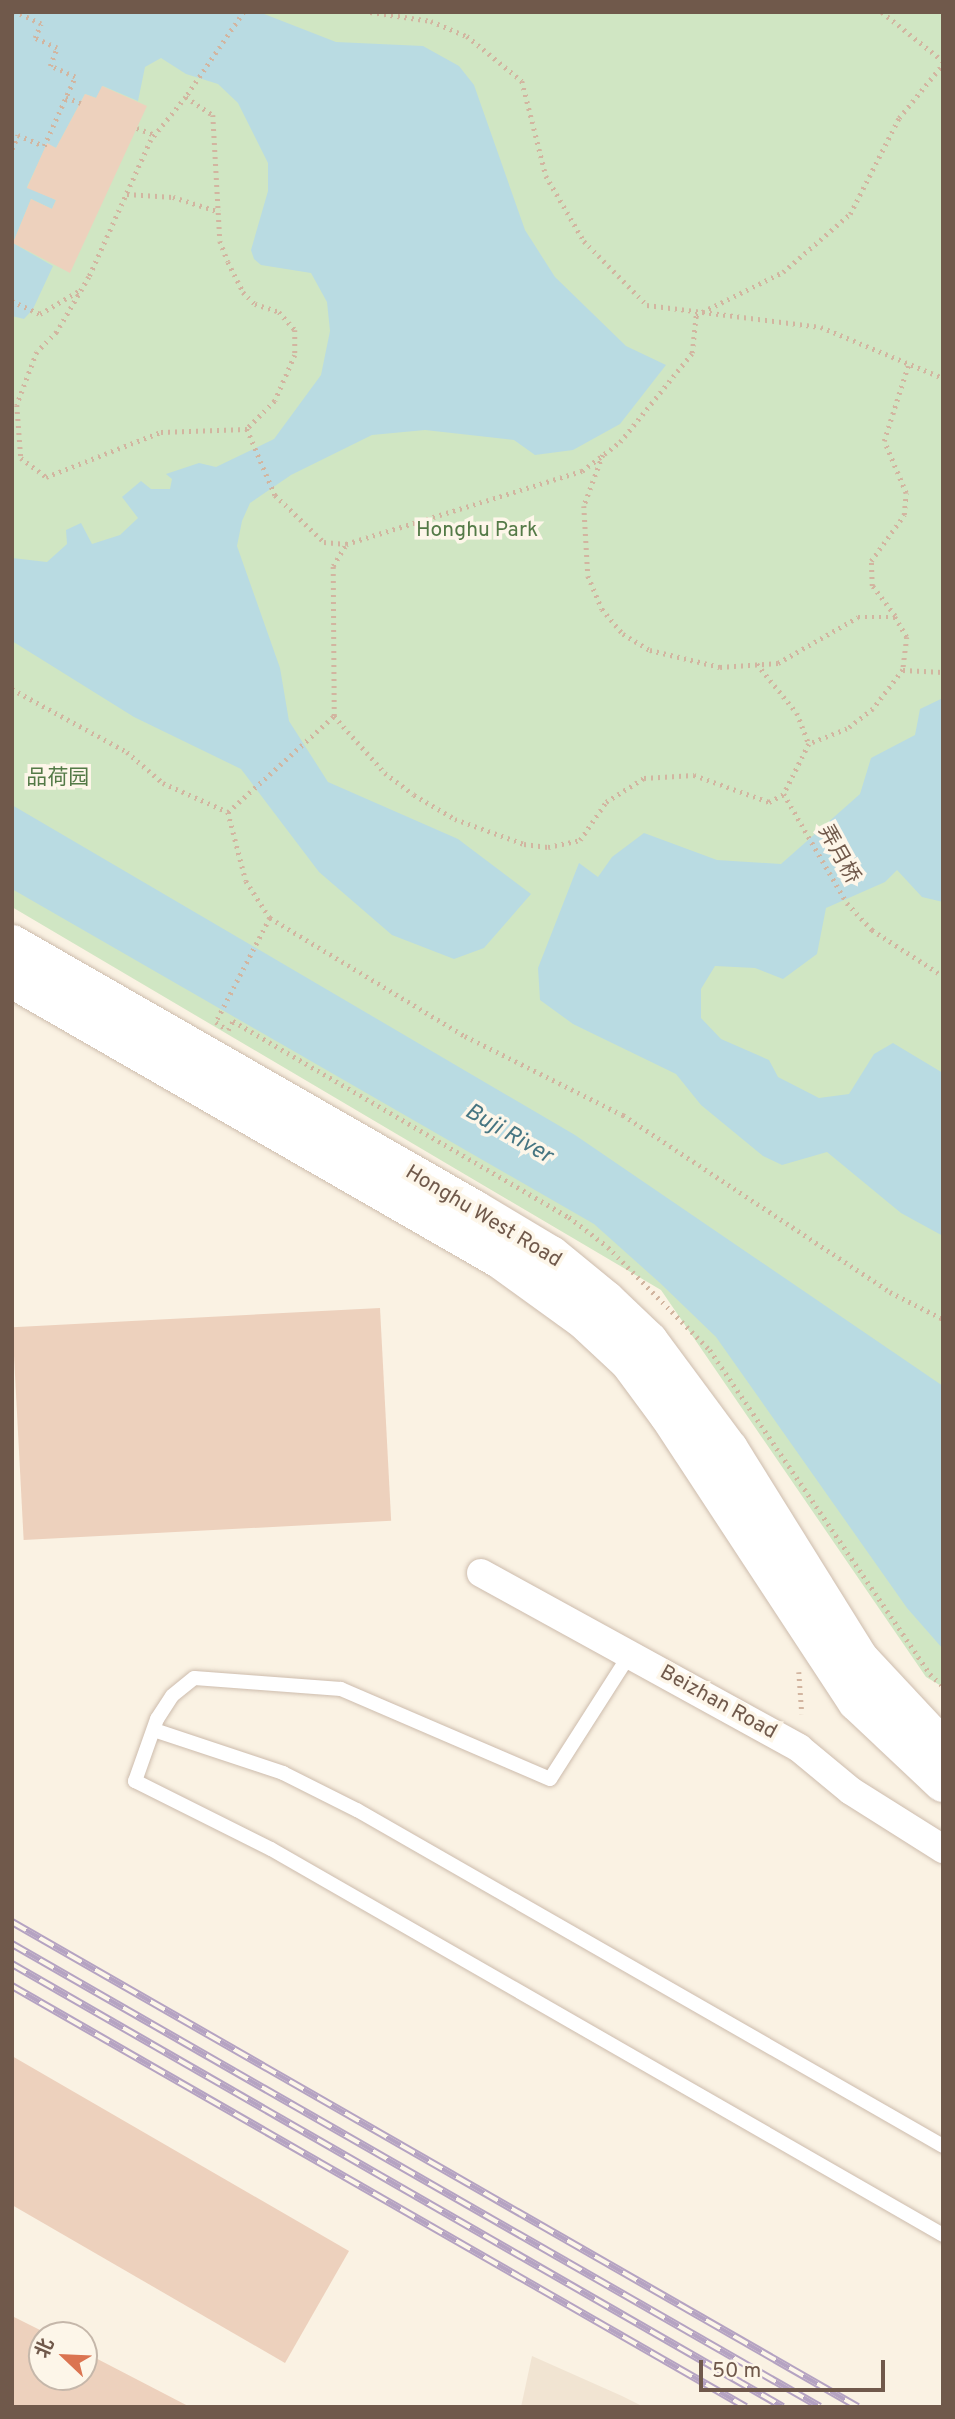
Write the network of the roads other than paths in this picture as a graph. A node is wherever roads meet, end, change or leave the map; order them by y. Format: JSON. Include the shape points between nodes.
{"nodes":[{"id":1,"x":12,"y":944,"type":"edge"},
{"id":2,"x":12,"y":979,"type":"edge"},
{"id":3,"x":481,"y":1573,"type":"dead end"},
{"id":4,"x":630,"y":1654,"type":"junction"},
{"id":5,"x":154,"y":1730,"type":"junction"},
{"id":6,"x":943,"y":1748,"type":"edge"},
{"id":7,"x":943,"y":1783,"type":"edge"},
{"id":8,"x":943,"y":1849,"type":"edge"},
{"id":9,"x":943,"y":2146,"type":"edge"},
{"id":10,"x":943,"y":2235,"type":"edge"}],
"edges":[{"from":1,"to":6,"type":"main road","name":"Honghu West Road","via":[[551,1255],[606,1300],[649,1341],[729,1449],[859,1658]]},
{"from":2,"to":7,"type":"main road","name":"Honghu West Road","via":[[501,1260],[583,1320],[629,1362],[676,1426],[857,1702]]},
{"from":3,"to":4,"type":"street","name":"Beizhan Road"},
{"from":4,"to":5,"type":"lane","via":[[550,1779],[341,1689],[194,1678],[172,1696]]},
{"from":4,"to":8,"type":"street","name":"Beizhan Road","via":[[799,1748],[850,1791]]},
{"from":5,"to":9,"type":"lane","via":[[283,1773],[357,1810]]},
{"from":5,"to":10,"type":"lane","via":[[135,1781],[271,1849]]}]}
